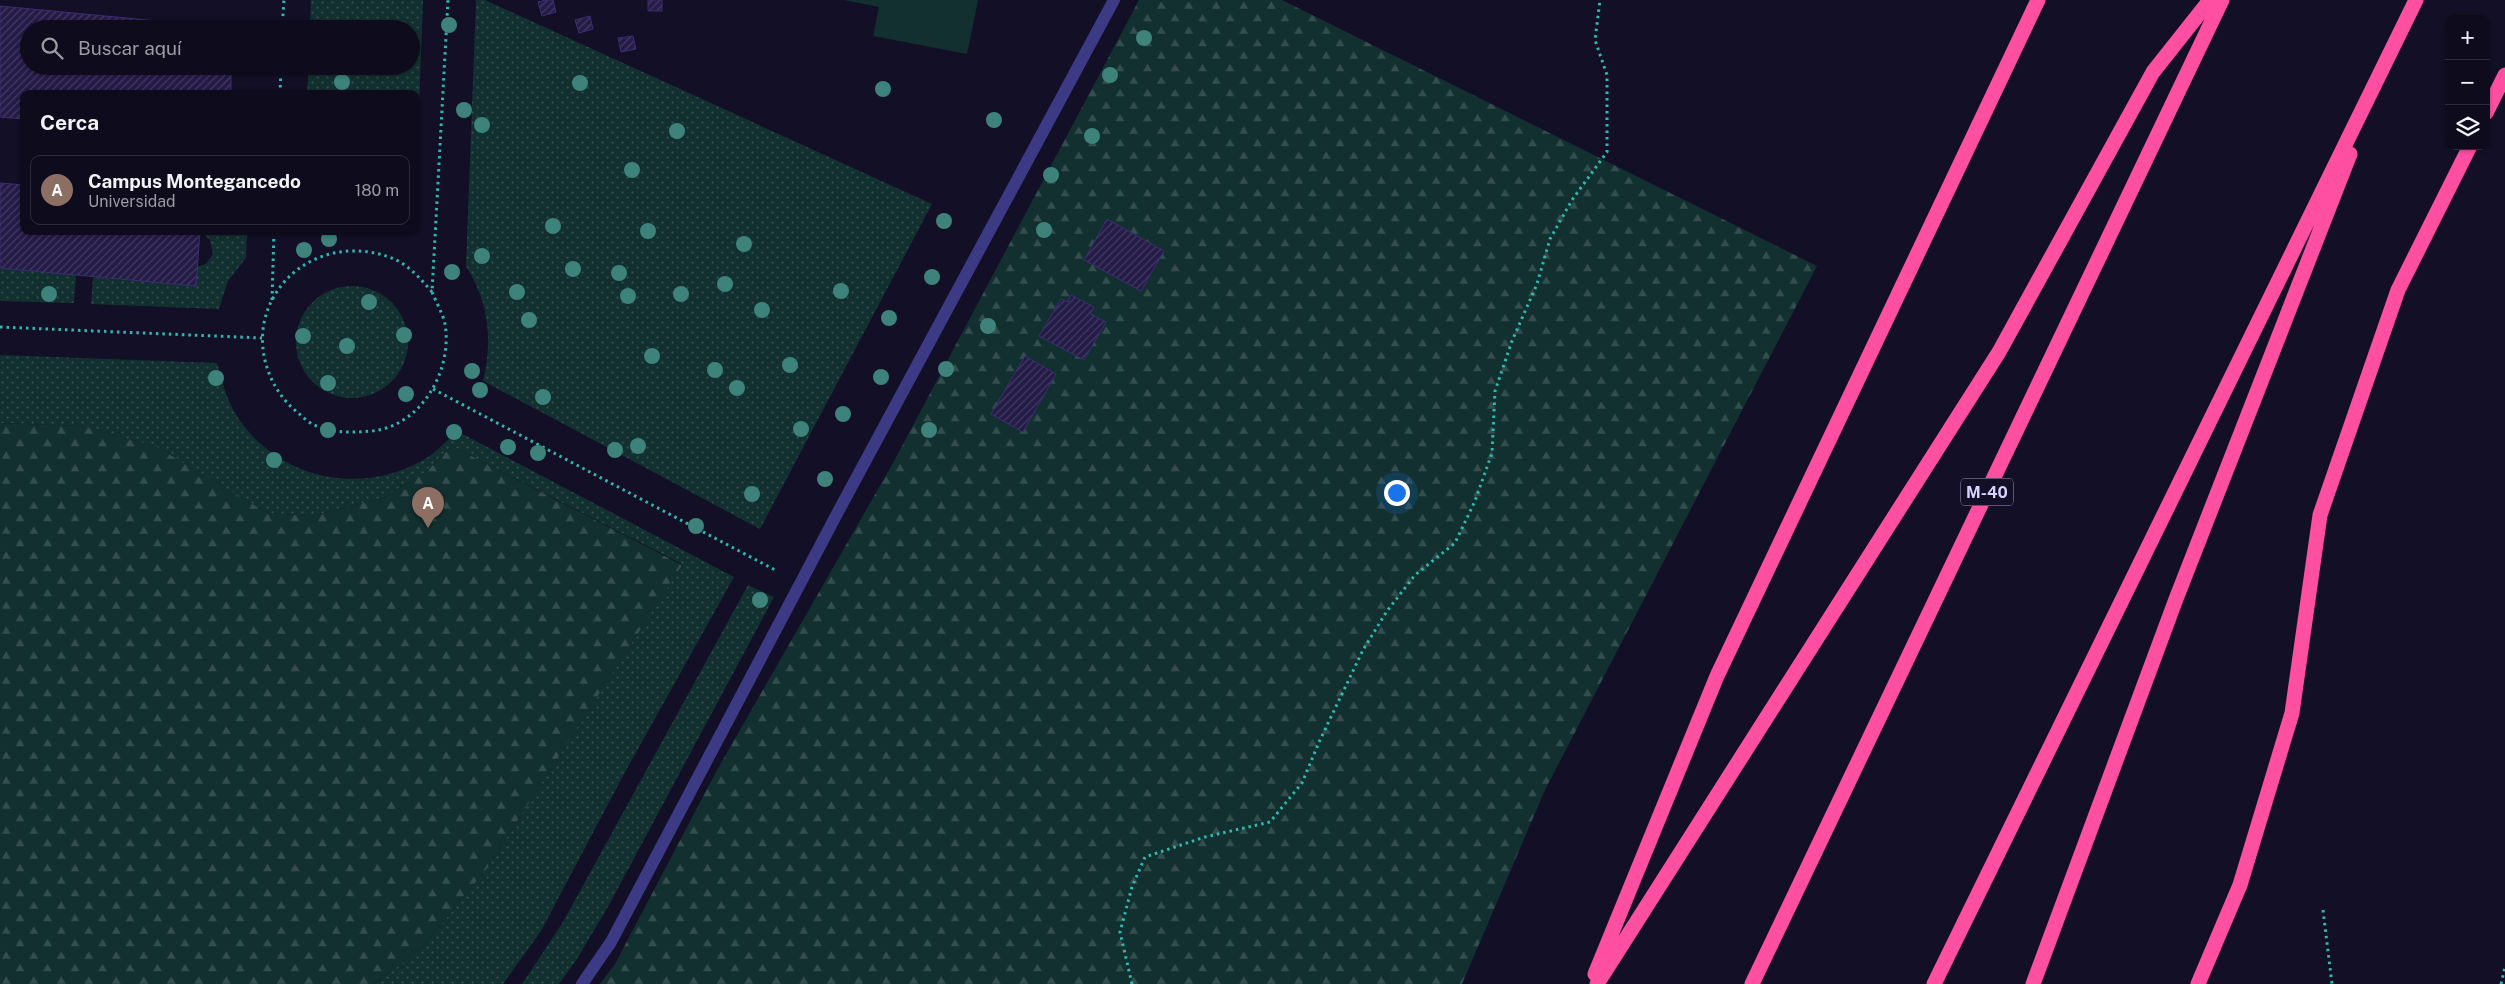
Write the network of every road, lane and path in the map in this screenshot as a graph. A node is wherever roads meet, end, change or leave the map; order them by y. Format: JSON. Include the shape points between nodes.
{"nodes":[{"id":1,"x":284,"y":0,"type":"edge"},
{"id":2,"x":448,"y":0,"type":"edge"},
{"id":3,"x":1114,"y":0,"type":"edge"},
{"id":4,"x":1600,"y":0,"type":"edge"},
{"id":5,"x":2038,"y":0,"type":"edge"},
{"id":6,"x":2210,"y":0,"type":"edge"},
{"id":7,"x":2222,"y":0,"type":"edge"},
{"id":8,"x":2416,"y":0,"type":"edge"},
{"id":9,"x":283,"y":20,"type":"edge"},
{"id":10,"x":2389,"y":55,"type":"junction"},
{"id":11,"x":281,"y":75,"type":"edge"},
{"id":12,"x":2505,"y":75,"type":"edge"},
{"id":13,"x":280,"y":90,"type":"edge"},
{"id":14,"x":2490,"y":105,"type":"edge"},
{"id":15,"x":2468,"y":150,"type":"edge"},
{"id":16,"x":274,"y":235,"type":"edge"},
{"id":17,"x":432,"y":292,"type":"junction"},
{"id":18,"x":272,"y":300,"type":"junction"},
{"id":19,"x":0,"y":327,"type":"edge"},
{"id":20,"x":262,"y":338,"type":"junction"},
{"id":21,"x":433,"y":389,"type":"junction"},
{"id":22,"x":785,"y":576,"type":"dead end"},
{"id":23,"x":2323,"y":910,"type":"dead end"},
{"id":24,"x":2505,"y":967,"type":"edge"},
{"id":25,"x":582,"y":984,"type":"edge"},
{"id":26,"x":1132,"y":984,"type":"edge"},
{"id":27,"x":1591,"y":984,"type":"edge"},
{"id":28,"x":1596,"y":984,"type":"edge"},
{"id":29,"x":1752,"y":984,"type":"edge"},
{"id":30,"x":1934,"y":984,"type":"edge"},
{"id":31,"x":2033,"y":984,"type":"edge"},
{"id":32,"x":2198,"y":984,"type":"edge"},
{"id":33,"x":2332,"y":984,"type":"edge"},
{"id":34,"x":2501,"y":984,"type":"edge"}],
"edges":[{"from":1,"to":9,"type":"path"},
{"from":2,"to":17,"type":"path"},
{"from":3,"to":25,"type":"street","via":[[838,510],[610,942]]},
{"from":4,"to":26,"type":"path","via":[[1595,40],[1607,75],[1607,152],[1572,200],[1550,239],[1538,284],[1512,341],[1495,391],[1492,454],[1475,501],[1455,543],[1415,576],[1387,611],[1363,650],[1302,783],[1270,822],[1205,837],[1145,857],[1132,887],[1120,932]]},
{"from":5,"to":27,"type":"highway","via":[[1717,676]]},
{"from":6,"to":28,"type":"highway","via":[[2153,72],[2000,352]]},
{"from":7,"to":29,"type":"highway","number":"M-40"},
{"from":8,"to":10,"type":"highway"},
{"from":10,"to":30,"type":"highway"},
{"from":10,"to":31,"type":"highway","via":[[2176,599]]},
{"from":11,"to":13,"type":"path"},
{"from":12,"to":14,"type":"highway"},
{"from":15,"to":32,"type":"highway","via":[[2398,290],[2320,515],[2292,713],[2240,885]]},
{"from":16,"to":18,"type":"path"},
{"from":17,"to":18,"type":"path","via":[[414,272],[390,257],[363,250],[336,251],[310,261],[287,278]]},
{"from":17,"to":21,"type":"path","via":[[445,324],[446,358]]},
{"from":18,"to":20,"type":"path"},
{"from":19,"to":20,"type":"path"},
{"from":20,"to":21,"type":"path","via":[[267,372],[284,402],[311,424],[345,433],[379,430],[410,415]]},
{"from":21,"to":22,"type":"path"},
{"from":23,"to":33,"type":"path"},
{"from":24,"to":34,"type":"path"}]}
